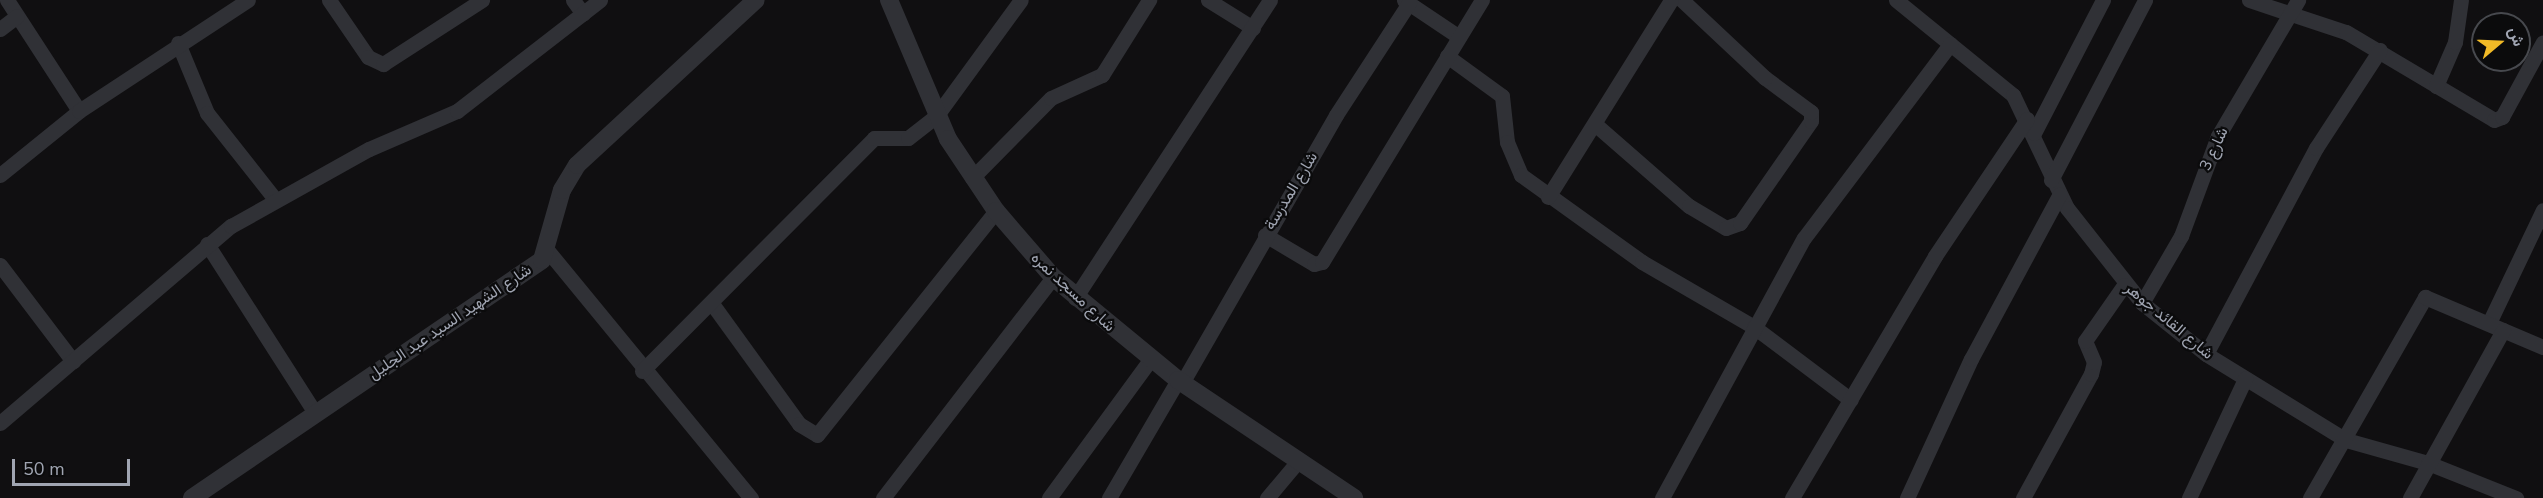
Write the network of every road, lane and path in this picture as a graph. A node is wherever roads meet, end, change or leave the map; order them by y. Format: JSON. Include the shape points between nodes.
{"nodes":[{"id":1,"x":7,"y":0,"type":"edge"},
{"id":2,"x":248,"y":0,"type":"edge"},
{"id":3,"x":329,"y":0,"type":"edge"},
{"id":4,"x":482,"y":0,"type":"edge"},
{"id":5,"x":573,"y":0,"type":"edge"},
{"id":6,"x":600,"y":0,"type":"edge"},
{"id":7,"x":756,"y":0,"type":"edge"},
{"id":8,"x":889,"y":0,"type":"edge"},
{"id":9,"x":1021,"y":0,"type":"edge"},
{"id":10,"x":1149,"y":0,"type":"edge"},
{"id":11,"x":1208,"y":0,"type":"edge"},
{"id":12,"x":1270,"y":0,"type":"edge"},
{"id":13,"x":1482,"y":0,"type":"edge"},
{"id":14,"x":1671,"y":0,"type":"edge"},
{"id":15,"x":1682,"y":0,"type":"edge"},
{"id":16,"x":1896,"y":0,"type":"edge"},
{"id":17,"x":2103,"y":0,"type":"edge"},
{"id":18,"x":2145,"y":0,"type":"edge"},
{"id":19,"x":2249,"y":0,"type":"edge"},
{"id":20,"x":2298,"y":0,"type":"edge"},
{"id":21,"x":2461,"y":0,"type":"edge"},
{"id":22,"x":1406,"y":2,"type":"edge"},
{"id":23,"x":583,"y":14,"type":"junction"},
{"id":24,"x":17,"y":16,"type":"junction"},
{"id":25,"x":2288,"y":16,"type":"junction"},
{"id":26,"x":1253,"y":28,"type":"junction"},
{"id":27,"x":0,"y":29,"type":"edge"},
{"id":28,"x":1459,"y":37,"type":"junction"},
{"id":29,"x":2543,"y":42,"type":"edge"},
{"id":30,"x":178,"y":43,"type":"junction"},
{"id":31,"x":1950,"y":44,"type":"junction"},
{"id":32,"x":2380,"y":50,"type":"junction"},
{"id":33,"x":1447,"y":56,"type":"junction"},
{"id":34,"x":2436,"y":86,"type":"junction"},
{"id":35,"x":79,"y":111,"type":"junction"},
{"id":36,"x":937,"y":115,"type":"junction"},
{"id":37,"x":2027,"y":119,"type":"junction"},
{"id":38,"x":1596,"y":125,"type":"junction"},
{"id":39,"x":2034,"y":133,"type":"junction"},
{"id":40,"x":0,"y":175,"type":"edge"},
{"id":41,"x":972,"y":178,"type":"junction"},
{"id":42,"x":2051,"y":180,"type":"junction"},
{"id":43,"x":2060,"y":194,"type":"junction"},
{"id":44,"x":1548,"y":197,"type":"junction"},
{"id":45,"x":275,"y":199,"type":"junction"},
{"id":46,"x":2543,"y":210,"type":"edge"},
{"id":47,"x":996,"y":211,"type":"junction"},
{"id":48,"x":1265,"y":235,"type":"junction"},
{"id":49,"x":207,"y":244,"type":"junction"},
{"id":50,"x":548,"y":251,"type":"junction"},
{"id":51,"x":0,"y":265,"type":"edge"},
{"id":52,"x":1053,"y":278,"type":"junction"},
{"id":53,"x":2124,"y":285,"type":"junction"},
{"id":54,"x":1075,"y":298,"type":"junction"},
{"id":55,"x":2142,"y":303,"type":"junction"},
{"id":56,"x":713,"y":305,"type":"junction"},
{"id":57,"x":2489,"y":323,"type":"junction"},
{"id":58,"x":1754,"y":327,"type":"junction"},
{"id":59,"x":2504,"y":330,"type":"junction"},
{"id":60,"x":2543,"y":347,"type":"edge"},
{"id":61,"x":2206,"y":354,"type":"junction"},
{"id":62,"x":1150,"y":360,"type":"junction"},
{"id":63,"x":73,"y":361,"type":"junction"},
{"id":64,"x":642,"y":371,"type":"junction"},
{"id":65,"x":2245,"y":379,"type":"junction"},
{"id":66,"x":1180,"y":382,"type":"junction"},
{"id":67,"x":1851,"y":400,"type":"junction"},
{"id":68,"x":315,"y":413,"type":"junction"},
{"id":69,"x":0,"y":423,"type":"edge"},
{"id":70,"x":2346,"y":440,"type":"junction"},
{"id":71,"x":1299,"y":460,"type":"junction"},
{"id":72,"x":2428,"y":463,"type":"junction"},
{"id":73,"x":2487,"y":492,"type":"edge"},
{"id":74,"x":1351,"y":497,"type":"edge"},
{"id":75,"x":192,"y":498,"type":"edge"},
{"id":76,"x":751,"y":498,"type":"edge"},
{"id":77,"x":883,"y":498,"type":"edge"},
{"id":78,"x":1049,"y":498,"type":"edge"},
{"id":79,"x":1109,"y":498,"type":"edge"},
{"id":80,"x":1267,"y":498,"type":"edge"},
{"id":81,"x":1662,"y":498,"type":"edge"},
{"id":82,"x":1792,"y":498,"type":"edge"},
{"id":83,"x":1907,"y":498,"type":"edge"},
{"id":84,"x":2023,"y":498,"type":"edge"},
{"id":85,"x":2189,"y":498,"type":"edge"},
{"id":86,"x":2310,"y":498,"type":"edge"},
{"id":87,"x":2410,"y":498,"type":"edge"},
{"id":88,"x":2516,"y":498,"type":"edge"}],
"edges":[{"from":1,"to":24,"type":"street"},
{"from":2,"to":30,"type":"street"},
{"from":3,"to":4,"type":"street","via":[[369,57],[383,64]]},
{"from":5,"to":23,"type":"street"},
{"from":6,"to":23,"type":"street"},
{"from":7,"to":50,"type":"street","via":[[577,165],[562,190]]},
{"from":8,"to":36,"type":"street","name":"شارع مسجد نمره"},
{"from":9,"to":36,"type":"street"},
{"from":10,"to":41,"type":"street","via":[[1102,75],[1051,98]]},
{"from":11,"to":26,"type":"street"},
{"from":12,"to":26,"type":"street"},
{"from":13,"to":28,"type":"street"},
{"from":14,"to":38,"type":"street"},
{"from":15,"to":38,"type":"street","via":[[1765,78],[1811,112],[1811,121],[1740,223],[1726,228],[1689,206]]},
{"from":16,"to":31,"type":"street","name":"شارع القائد جوهر"},
{"from":17,"to":39,"type":"street"},
{"from":18,"to":42,"type":"street"},
{"from":19,"to":25,"type":"street"},
{"from":20,"to":25,"type":"street","name":"شارع 3"},
{"from":21,"to":34,"type":"street","via":[[2455,42]]},
{"from":22,"to":28,"type":"street"},
{"from":22,"to":48,"type":"street","name":"شارع المدرسة"},
{"from":23,"to":45,"type":"street","via":[[457,111],[369,149]]},
{"from":24,"to":27,"type":"street"},
{"from":24,"to":35,"type":"street"},
{"from":25,"to":32,"type":"street","via":[[2322,22]]},
{"from":25,"to":55,"type":"street","name":"شارع 3","via":[[2218,136],[2181,236]]},
{"from":26,"to":54,"type":"street"},
{"from":28,"to":33,"type":"street"},
{"from":29,"to":34,"type":"street","via":[[2498,119]]},
{"from":30,"to":35,"type":"street"},
{"from":30,"to":45,"type":"street","via":[[207,112]]},
{"from":31,"to":37,"type":"street","name":"شارع القائد جوهر","via":[[2003,85]]},
{"from":31,"to":58,"type":"street","via":[[1844,179]]},
{"from":32,"to":34,"type":"street"},
{"from":32,"to":61,"type":"street","via":[[2316,148]]},
{"from":33,"to":44,"type":"street","via":[[1502,96],[1514,164]]},
{"from":33,"to":48,"type":"street","via":[[1323,262],[1308,261]]},
{"from":35,"to":40,"type":"street"},
{"from":36,"to":41,"type":"street","name":"شارع مسجد نمره"},
{"from":36,"to":56,"type":"street","via":[[908,138],[874,138]]},
{"from":37,"to":39,"type":"street","name":"شارع القائد جوهر"},
{"from":37,"to":67,"type":"street","via":[[1935,256]]},
{"from":38,"to":44,"type":"street"},
{"from":39,"to":42,"type":"street","name":"شارع القائد جوهر"},
{"from":41,"to":47,"type":"street","name":"شارع مسجد نمره"},
{"from":42,"to":43,"type":"street","name":"شارع القائد جوهر"},
{"from":43,"to":53,"type":"street","name":"شارع القائد جوهر"},
{"from":43,"to":83,"type":"street","via":[[1971,359]]},
{"from":44,"to":58,"type":"street","via":[[1642,262]]},
{"from":45,"to":49,"type":"street"},
{"from":46,"to":57,"type":"street"},
{"from":47,"to":52,"type":"street","name":"شارع مسجد نمره"},
{"from":47,"to":56,"type":"street","via":[[817,435],[799,424]]},
{"from":48,"to":66,"type":"street","name":"شارع المدرسة"},
{"from":49,"to":63,"type":"street"},
{"from":49,"to":68,"type":"street"},
{"from":50,"to":64,"type":"street"},
{"from":50,"to":68,"type":"street","name":"شارع الشهيد السيد عبد الجليل","via":[[533,267]]},
{"from":51,"to":63,"type":"street"},
{"from":52,"to":54,"type":"street","name":"شارع مسجد نمره"},
{"from":52,"to":77,"type":"street"},
{"from":53,"to":55,"type":"street","name":"شارع القائد جوهر"},
{"from":53,"to":84,"type":"street","via":[[2085,340],[2094,362],[2091,374]]},
{"from":54,"to":62,"type":"street","name":"شارع مسجد نمره"},
{"from":55,"to":61,"type":"street","name":"شارع القائد جوهر"},
{"from":56,"to":64,"type":"street"},
{"from":57,"to":59,"type":"street"},
{"from":57,"to":70,"type":"street","via":[[2425,297]]},
{"from":58,"to":67,"type":"street"},
{"from":58,"to":81,"type":"street"},
{"from":59,"to":60,"type":"street"},
{"from":59,"to":72,"type":"street"},
{"from":61,"to":65,"type":"street","name":"شارع القائد جوهر"},
{"from":62,"to":66,"type":"street","name":"شارع مسجد نمره"},
{"from":62,"to":78,"type":"street"},
{"from":63,"to":69,"type":"street"},
{"from":64,"to":76,"type":"street"},
{"from":65,"to":70,"type":"street","name":"شارع القائد جوهر"},
{"from":65,"to":85,"type":"street"},
{"from":66,"to":71,"type":"street","name":"شارع مسجد نمره"},
{"from":66,"to":79,"type":"street","name":"شارع المدرسة"},
{"from":67,"to":82,"type":"street"},
{"from":68,"to":75,"type":"street","name":"شارع الشهيد السيد عبد الجليل"},
{"from":70,"to":72,"type":"street","name":"شارع القائد جوهر"},
{"from":70,"to":86,"type":"street"},
{"from":71,"to":74,"type":"street","name":"شارع مسجد نمره"},
{"from":71,"to":80,"type":"street"},
{"from":72,"to":73,"type":"street","name":"شارع القائد جوهر"},
{"from":72,"to":87,"type":"street"},
{"from":73,"to":88,"type":"street","name":"شارع القائد جوهر"}]}
